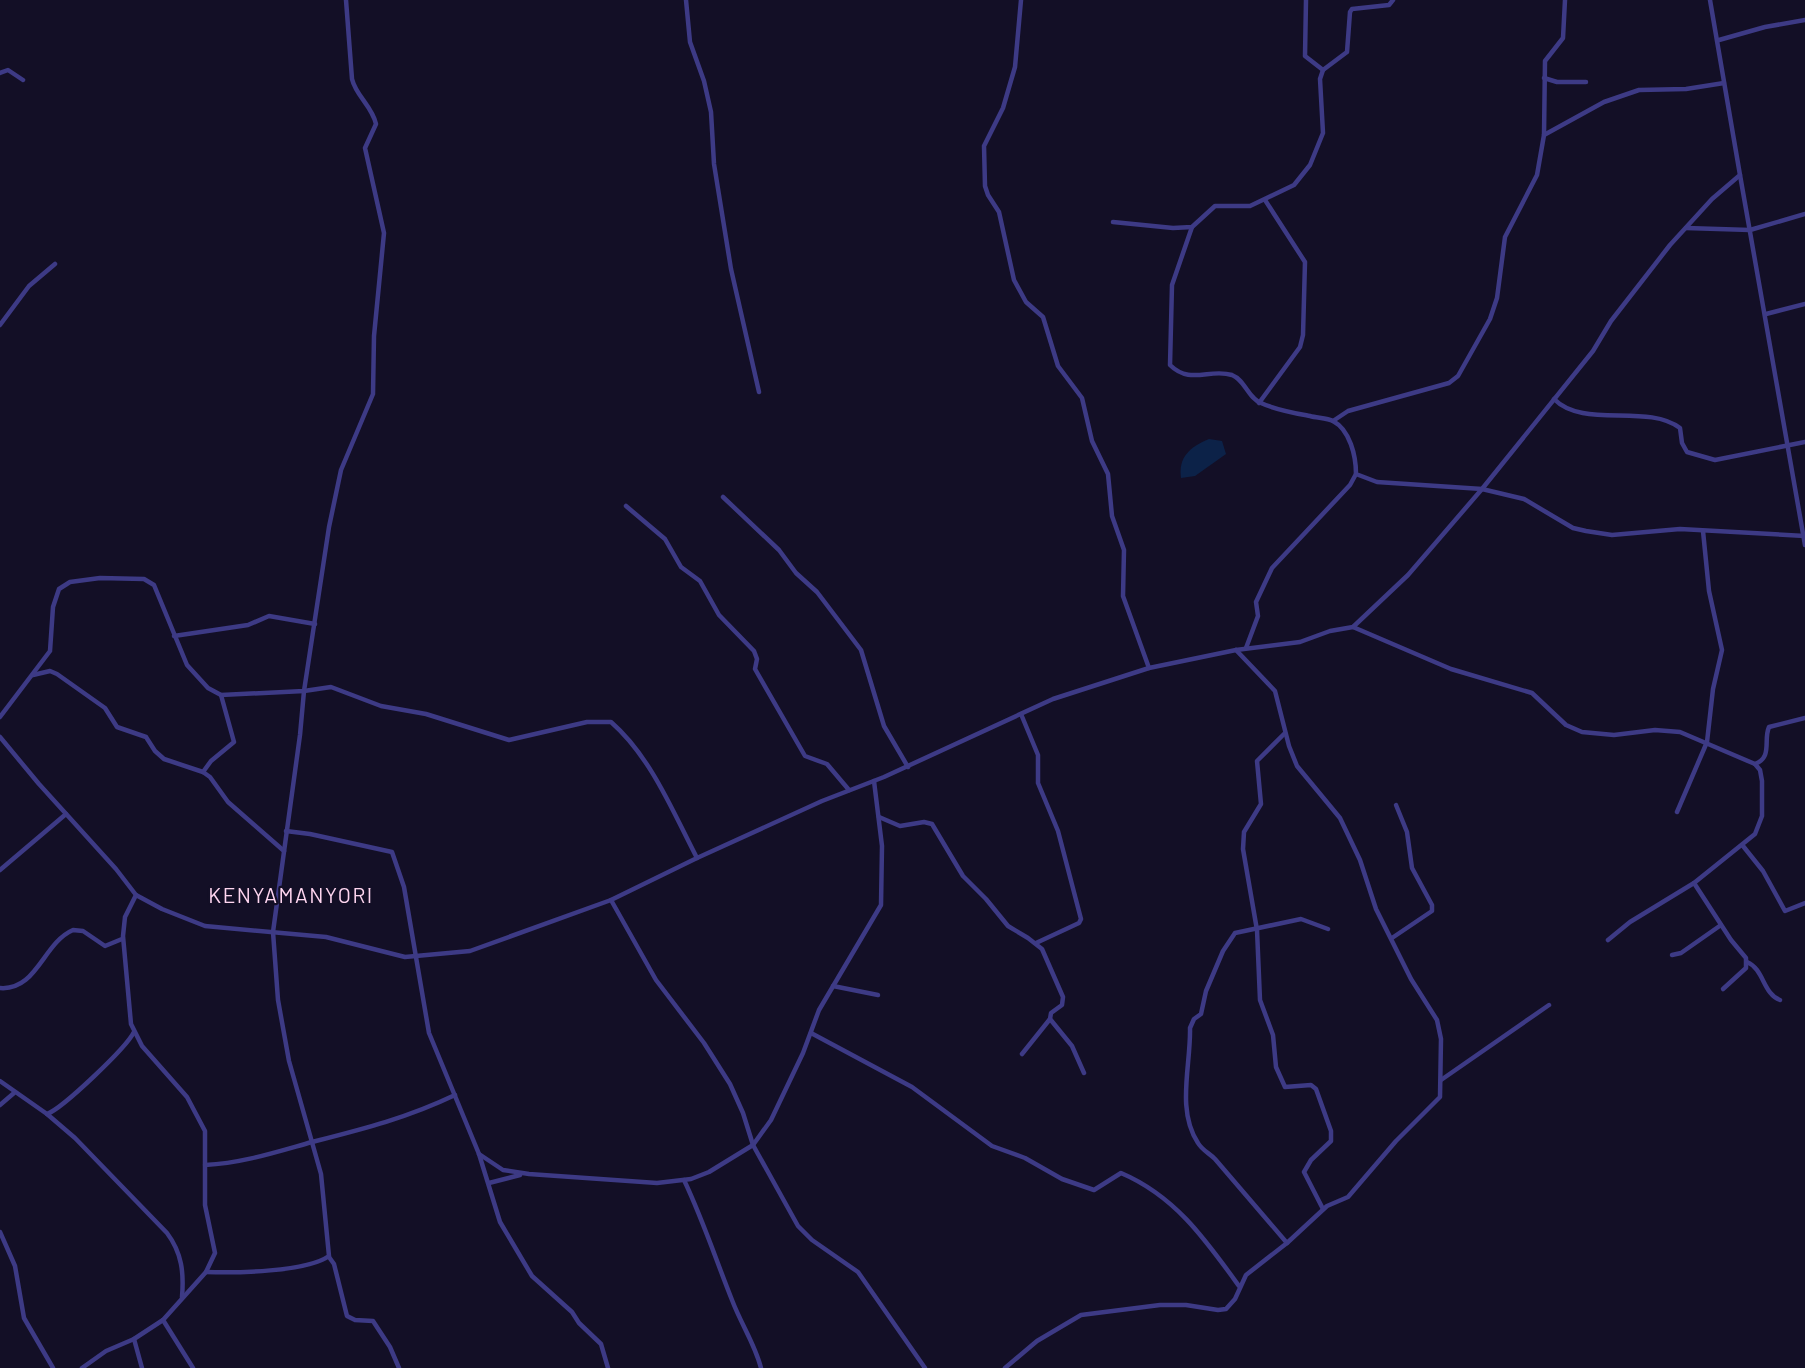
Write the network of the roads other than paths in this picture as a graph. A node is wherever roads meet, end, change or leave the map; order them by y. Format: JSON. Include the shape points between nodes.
{"nodes":[{"id":1,"x":346,"y":0,"type":"edge"},
{"id":2,"x":686,"y":0,"type":"edge"},
{"id":3,"x":1021,"y":0,"type":"edge"},
{"id":4,"x":1306,"y":0,"type":"edge"},
{"id":5,"x":1393,"y":0,"type":"edge"},
{"id":6,"x":1565,"y":0,"type":"edge"},
{"id":7,"x":1710,"y":0,"type":"edge"},
{"id":8,"x":1805,"y":20,"type":"edge"},
{"id":9,"x":1719,"y":40,"type":"junction"},
{"id":10,"x":1323,"y":70,"type":"junction"},
{"id":11,"x":0,"y":73,"type":"edge"},
{"id":12,"x":1544,"y":78,"type":"junction"},
{"id":13,"x":23,"y":80,"type":"dead end"},
{"id":14,"x":1586,"y":82,"type":"dead end"},
{"id":15,"x":1724,"y":83,"type":"junction"},
{"id":16,"x":1544,"y":135,"type":"junction"},
{"id":17,"x":1740,"y":175,"type":"junction"},
{"id":18,"x":1264,"y":200,"type":"junction"},
{"id":19,"x":1805,"y":214,"type":"edge"},
{"id":20,"x":1113,"y":222,"type":"dead end"},
{"id":21,"x":1192,"y":227,"type":"junction"},
{"id":22,"x":1686,"y":228,"type":"junction"},
{"id":23,"x":1750,"y":230,"type":"junction"},
{"id":24,"x":56,"y":264,"type":"dead end"},
{"id":25,"x":1805,"y":304,"type":"edge"},
{"id":26,"x":1766,"y":314,"type":"junction"},
{"id":27,"x":0,"y":325,"type":"edge"},
{"id":28,"x":759,"y":392,"type":"dead end"},
{"id":29,"x":1554,"y":399,"type":"junction"},
{"id":30,"x":1259,"y":403,"type":"junction"},
{"id":31,"x":1333,"y":421,"type":"junction"},
{"id":32,"x":1805,"y":442,"type":"edge"},
{"id":33,"x":1789,"y":445,"type":"junction"},
{"id":34,"x":1356,"y":474,"type":"junction"},
{"id":35,"x":1482,"y":489,"type":"junction"},
{"id":36,"x":723,"y":497,"type":"dead end"},
{"id":37,"x":626,"y":506,"type":"dead end"},
{"id":38,"x":1703,"y":531,"type":"junction"},
{"id":39,"x":1804,"y":536,"type":"edge"},
{"id":40,"x":1805,"y":545,"type":"edge"},
{"id":41,"x":315,"y":624,"type":"junction"},
{"id":42,"x":1353,"y":627,"type":"junction"},
{"id":43,"x":174,"y":636,"type":"junction"},
{"id":44,"x":1246,"y":648,"type":"junction"},
{"id":45,"x":1236,"y":650,"type":"junction"},
{"id":46,"x":1149,"y":668,"type":"junction"},
{"id":47,"x":33,"y":675,"type":"junction"},
{"id":48,"x":304,"y":691,"type":"junction"},
{"id":49,"x":221,"y":695,"type":"junction"},
{"id":50,"x":1021,"y":714,"type":"junction"},
{"id":51,"x":0,"y":717,"type":"edge"},
{"id":52,"x":1805,"y":717,"type":"edge"},
{"id":53,"x":1286,"y":733,"type":"junction"},
{"id":54,"x":0,"y":738,"type":"edge"},
{"id":55,"x":1707,"y":742,"type":"junction"},
{"id":56,"x":1755,"y":764,"type":"junction"},
{"id":57,"x":908,"y":767,"type":"junction"},
{"id":58,"x":203,"y":772,"type":"junction"},
{"id":59,"x":874,"y":781,"type":"junction"},
{"id":60,"x":849,"y":790,"type":"junction"},
{"id":61,"x":1396,"y":805,"type":"dead end"},
{"id":62,"x":1677,"y":812,"type":"dead end"},
{"id":63,"x":66,"y":814,"type":"junction"},
{"id":64,"x":879,"y":817,"type":"junction"},
{"id":65,"x":286,"y":831,"type":"junction"},
{"id":66,"x":1743,"y":846,"type":"junction"},
{"id":67,"x":284,"y":850,"type":"junction"},
{"id":68,"x":697,"y":858,"type":"junction"},
{"id":69,"x":0,"y":870,"type":"edge"},
{"id":70,"x":1694,"y":883,"type":"junction"},
{"id":71,"x":136,"y":895,"type":"junction"},
{"id":72,"x":611,"y":900,"type":"junction"},
{"id":73,"x":1805,"y":903,"type":"edge"},
{"id":74,"x":1721,"y":925,"type":"junction"},
{"id":75,"x":1328,"y":929,"type":"dead end"},
{"id":76,"x":1257,"y":930,"type":"junction"},
{"id":77,"x":273,"y":932,"type":"junction"},
{"id":78,"x":1392,"y":938,"type":"junction"},
{"id":79,"x":122,"y":939,"type":"junction"},
{"id":80,"x":1608,"y":940,"type":"dead end"},
{"id":81,"x":1036,"y":943,"type":"junction"},
{"id":82,"x":1672,"y":955,"type":"dead end"},
{"id":83,"x":415,"y":958,"type":"junction"},
{"id":84,"x":1747,"y":962,"type":"junction"},
{"id":85,"x":833,"y":986,"type":"junction"},
{"id":86,"x":0,"y":988,"type":"edge"},
{"id":87,"x":1723,"y":989,"type":"dead end"},
{"id":88,"x":878,"y":995,"type":"dead end"},
{"id":89,"x":1780,"y":1000,"type":"dead end"},
{"id":90,"x":1549,"y":1005,"type":"dead end"},
{"id":91,"x":1050,"y":1019,"type":"junction"},
{"id":92,"x":134,"y":1032,"type":"junction"},
{"id":93,"x":810,"y":1033,"type":"junction"},
{"id":94,"x":1022,"y":1054,"type":"dead end"},
{"id":95,"x":1084,"y":1073,"type":"dead end"},
{"id":96,"x":1441,"y":1080,"type":"junction"},
{"id":97,"x":0,"y":1081,"type":"edge"},
{"id":98,"x":14,"y":1093,"type":"junction"},
{"id":99,"x":455,"y":1095,"type":"junction"},
{"id":100,"x":0,"y":1105,"type":"edge"},
{"id":101,"x":47,"y":1114,"type":"junction"},
{"id":102,"x":311,"y":1143,"type":"junction"},
{"id":103,"x":753,"y":1145,"type":"junction"},
{"id":104,"x":479,"y":1154,"type":"junction"},
{"id":105,"x":205,"y":1165,"type":"junction"},
{"id":106,"x":529,"y":1174,"type":"junction"},
{"id":107,"x":684,"y":1180,"type":"junction"},
{"id":108,"x":489,"y":1183,"type":"junction"},
{"id":109,"x":1323,"y":1209,"type":"junction"},
{"id":110,"x":0,"y":1232,"type":"edge"},
{"id":111,"x":1287,"y":1243,"type":"junction"},
{"id":112,"x":328,"y":1257,"type":"junction"},
{"id":113,"x":206,"y":1272,"type":"junction"},
{"id":114,"x":1239,"y":1286,"type":"junction"},
{"id":115,"x":182,"y":1297,"type":"junction"},
{"id":116,"x":163,"y":1320,"type":"junction"},
{"id":117,"x":134,"y":1339,"type":"junction"},
{"id":118,"x":52,"y":1368,"type":"edge"},
{"id":119,"x":82,"y":1368,"type":"edge"},
{"id":120,"x":142,"y":1368,"type":"edge"},
{"id":121,"x":192,"y":1368,"type":"edge"},
{"id":122,"x":399,"y":1368,"type":"edge"},
{"id":123,"x":608,"y":1368,"type":"edge"},
{"id":124,"x":761,"y":1368,"type":"edge"},
{"id":125,"x":925,"y":1368,"type":"edge"},
{"id":126,"x":1005,"y":1368,"type":"edge"}],
"edges":[{"from":1,"to":41,"type":"street","via":[[352,79],[376,124],[365,148],[384,232],[375,314],[373,394],[340,470]]},
{"from":2,"to":28,"type":"street","via":[[690,42],[711,112],[714,164],[731,269]]},
{"from":3,"to":46,"type":"street","via":[[1015,67],[1003,108],[984,146],[985,186],[999,212],[1014,280],[1026,302],[1043,317],[1058,366],[1082,398],[1092,441],[1108,474],[1112,516],[1124,549],[1121,587]]},
{"from":4,"to":10,"type":"street","via":[[1305,56]]},
{"from":5,"to":10,"type":"street","via":[[1389,5],[1352,9],[1347,52]]},
{"from":6,"to":12,"type":"street","via":[[1563,38],[1547,56]]},
{"from":7,"to":9,"type":"street"},
{"from":8,"to":9,"type":"street"},
{"from":9,"to":15,"type":"street"},
{"from":10,"to":18,"type":"street","via":[[1319,87],[1323,133],[1317,150],[1298,181]]},
{"from":11,"to":13,"type":"street","via":[[8,70]]},
{"from":12,"to":14,"type":"street"},
{"from":12,"to":16,"type":"street"},
{"from":15,"to":16,"type":"street","via":[[1638,90],[1604,102]]},
{"from":15,"to":17,"type":"street"},
{"from":16,"to":31,"type":"street","via":[[1537,175],[1505,237],[1497,298],[1490,319],[1458,376],[1449,383],[1348,411]]},
{"from":17,"to":22,"type":"street"},
{"from":17,"to":23,"type":"street"},
{"from":18,"to":21,"type":"street","via":[[1246,206],[1215,207]]},
{"from":18,"to":30,"type":"street","via":[[1305,262],[1300,347]]},
{"from":19,"to":23,"type":"street"},
{"from":20,"to":21,"type":"street"},
{"from":21,"to":30,"type":"street","via":[[1172,285],[1170,365],[1193,376],[1232,376]]},
{"from":22,"to":23,"type":"street"},
{"from":22,"to":29,"type":"street"},
{"from":23,"to":26,"type":"street"},
{"from":24,"to":27,"type":"street","via":[[29,286]]},
{"from":25,"to":26,"type":"street"},
{"from":26,"to":33,"type":"street"},
{"from":29,"to":33,"type":"street","via":[[1576,411],[1666,420],[1680,428],[1687,452],[1705,459],[1734,458]]},
{"from":29,"to":35,"type":"street"},
{"from":30,"to":31,"type":"street"},
{"from":31,"to":34,"type":"street","via":[[1354,450]]},
{"from":32,"to":33,"type":"street"},
{"from":33,"to":39,"type":"street"},
{"from":34,"to":35,"type":"street","via":[[1377,482]]},
{"from":34,"to":44,"type":"street","via":[[1272,568],[1256,602],[1258,616]]},
{"from":35,"to":38,"type":"street","via":[[1524,499],[1573,528],[1586,531]]},
{"from":35,"to":42,"type":"street","via":[[1408,575]]},
{"from":36,"to":57,"type":"street","via":[[779,550],[832,609],[861,650],[884,726]]},
{"from":37,"to":60,"type":"street","via":[[665,539],[681,567],[704,586],[719,615],[754,651],[755,669],[805,756],[827,764]]},
{"from":38,"to":39,"type":"street"},
{"from":38,"to":55,"type":"street","via":[[1709,591],[1722,650]]},
{"from":39,"to":40,"type":"street"},
{"from":41,"to":43,"type":"street","via":[[269,616],[248,625]]},
{"from":41,"to":48,"type":"street"},
{"from":42,"to":44,"type":"street","via":[[1300,642]]},
{"from":42,"to":55,"type":"street","via":[[1451,669],[1532,693],[1566,725],[1582,732],[1614,735],[1665,730]]},
{"from":43,"to":47,"type":"street","via":[[158,590],[144,579],[70,582],[59,589],[52,644]]},
{"from":43,"to":49,"type":"street","via":[[187,665],[208,688]]},
{"from":44,"to":45,"type":"street"},
{"from":45,"to":46,"type":"street"},
{"from":45,"to":53,"type":"street","via":[[1275,691]]},
{"from":46,"to":50,"type":"street","via":[[1053,699]]},
{"from":47,"to":51,"type":"street"},
{"from":47,"to":58,"type":"street","via":[[50,671],[57,674],[105,708],[117,727],[146,736],[164,759]]},
{"from":48,"to":49,"type":"street"},
{"from":48,"to":65,"type":"street"},
{"from":48,"to":68,"type":"street","via":[[341,688],[381,705],[426,714],[509,740],[587,722],[611,722],[625,734],[661,789]]},
{"from":49,"to":58,"type":"street","via":[[234,742]]},
{"from":50,"to":57,"type":"street"},
{"from":50,"to":81,"type":"street","via":[[1038,755],[1038,783],[1058,831],[1081,920]]},
{"from":52,"to":56,"type":"street","via":[[1769,727],[1766,755]]},
{"from":53,"to":76,"type":"street","via":[[1257,761],[1261,804],[1244,832],[1243,849]]},
{"from":53,"to":78,"type":"street","via":[[1297,766],[1346,828],[1370,896]]},
{"from":54,"to":63,"type":"street"},
{"from":55,"to":56,"type":"street"},
{"from":55,"to":62,"type":"street"},
{"from":56,"to":66,"type":"street","via":[[1762,781],[1762,816],[1760,825]]},
{"from":57,"to":59,"type":"street"},
{"from":58,"to":67,"type":"street","via":[[228,802]]},
{"from":59,"to":60,"type":"street"},
{"from":59,"to":64,"type":"street"},
{"from":60,"to":68,"type":"street"},
{"from":61,"to":78,"type":"street","via":[[1407,832],[1412,868],[1432,911]]},
{"from":63,"to":69,"type":"street"},
{"from":63,"to":71,"type":"street"},
{"from":64,"to":81,"type":"street","via":[[900,826],[932,824],[963,876],[1008,926]]},
{"from":64,"to":85,"type":"street","via":[[881,904]]},
{"from":65,"to":67,"type":"street"},
{"from":65,"to":83,"type":"street","via":[[392,852],[404,887]]},
{"from":66,"to":70,"type":"street"},
{"from":66,"to":73,"type":"street","via":[[1763,871],[1785,911]]},
{"from":67,"to":77,"type":"street"},
{"from":68,"to":72,"type":"street"},
{"from":70,"to":74,"type":"street"},
{"from":70,"to":80,"type":"street"},
{"from":71,"to":77,"type":"street","via":[[205,926]]},
{"from":71,"to":79,"type":"street","via":[[124,917]]},
{"from":72,"to":83,"type":"street","via":[[470,951]]},
{"from":72,"to":103,"type":"street","via":[[660,987],[730,1084]]},
{"from":74,"to":82,"type":"street"},
{"from":74,"to":84,"type":"street"},
{"from":75,"to":76,"type":"street","via":[[1306,919]]},
{"from":76,"to":109,"type":"street","via":[[1260,1000],[1273,1035],[1276,1067],[1285,1087],[1315,1087],[1331,1131],[1331,1141],[1304,1172]]},
{"from":76,"to":111,"type":"street","via":[[1239,931],[1231,938],[1206,991],[1201,1014],[1191,1024],[1186,1110],[1201,1147]]},
{"from":77,"to":83,"type":"street","via":[[326,937]]},
{"from":77,"to":102,"type":"street","via":[[275,979],[289,1061]]},
{"from":78,"to":96,"type":"street","via":[[1411,979],[1437,1020]]},
{"from":79,"to":86,"type":"street","via":[[101,945],[83,931],[73,930],[49,948],[29,978],[13,988]]},
{"from":79,"to":92,"type":"street"},
{"from":81,"to":91,"type":"street","via":[[1048,960],[1063,997],[1062,1005],[1051,1013]]},
{"from":83,"to":99,"type":"street","via":[[429,1033]]},
{"from":84,"to":87,"type":"street","via":[[1746,968]]},
{"from":84,"to":89,"type":"street"},
{"from":85,"to":88,"type":"street"},
{"from":85,"to":93,"type":"street"},
{"from":90,"to":96,"type":"street"},
{"from":91,"to":94,"type":"street"},
{"from":91,"to":95,"type":"street","via":[[1072,1046]]},
{"from":92,"to":101,"type":"street","via":[[124,1049],[57,1110]]},
{"from":92,"to":105,"type":"street","via":[[200,1118],[205,1131]]},
{"from":93,"to":103,"type":"street","via":[[771,1120]]},
{"from":93,"to":114,"type":"street","via":[[912,1087],[992,1146],[1025,1158],[1054,1176],[1094,1190],[1119,1173],[1148,1185],[1219,1256]]},
{"from":96,"to":109,"type":"street","via":[[1440,1097],[1434,1106],[1390,1147],[1348,1197]]},
{"from":97,"to":98,"type":"street"},
{"from":98,"to":100,"type":"street"},
{"from":98,"to":101,"type":"street"},
{"from":99,"to":102,"type":"street","via":[[405,1118]]},
{"from":99,"to":104,"type":"street"},
{"from":101,"to":115,"type":"street","via":[[176,1245],[182,1263]]},
{"from":102,"to":105,"type":"street","via":[[254,1159]]},
{"from":102,"to":112,"type":"street","via":[[321,1174]]},
{"from":103,"to":107,"type":"street","via":[[709,1172]]},
{"from":103,"to":125,"type":"street","via":[[798,1226],[862,1277]]},
{"from":104,"to":106,"type":"street","via":[[503,1170]]},
{"from":104,"to":108,"type":"street"},
{"from":105,"to":113,"type":"street","via":[[205,1205],[215,1253]]},
{"from":106,"to":107,"type":"street","via":[[632,1182]]},
{"from":106,"to":108,"type":"street"},
{"from":107,"to":124,"type":"street"},
{"from":108,"to":123,"type":"street","via":[[503,1228],[528,1270],[598,1340]]},
{"from":109,"to":111,"type":"street"},
{"from":110,"to":118,"type":"street","via":[[15,1266],[24,1318]]},
{"from":111,"to":114,"type":"street","via":[[1246,1275]]},
{"from":112,"to":113,"type":"street","via":[[265,1271]]},
{"from":112,"to":122,"type":"street","via":[[334,1264],[348,1316],[374,1321]]},
{"from":113,"to":115,"type":"street"},
{"from":114,"to":126,"type":"street","via":[[1235,1299],[1222,1310],[1160,1305],[1076,1317]]},
{"from":115,"to":116,"type":"street"},
{"from":116,"to":117,"type":"street"},
{"from":116,"to":121,"type":"street"},
{"from":117,"to":119,"type":"street","via":[[106,1351]]},
{"from":117,"to":120,"type":"street"}]}
